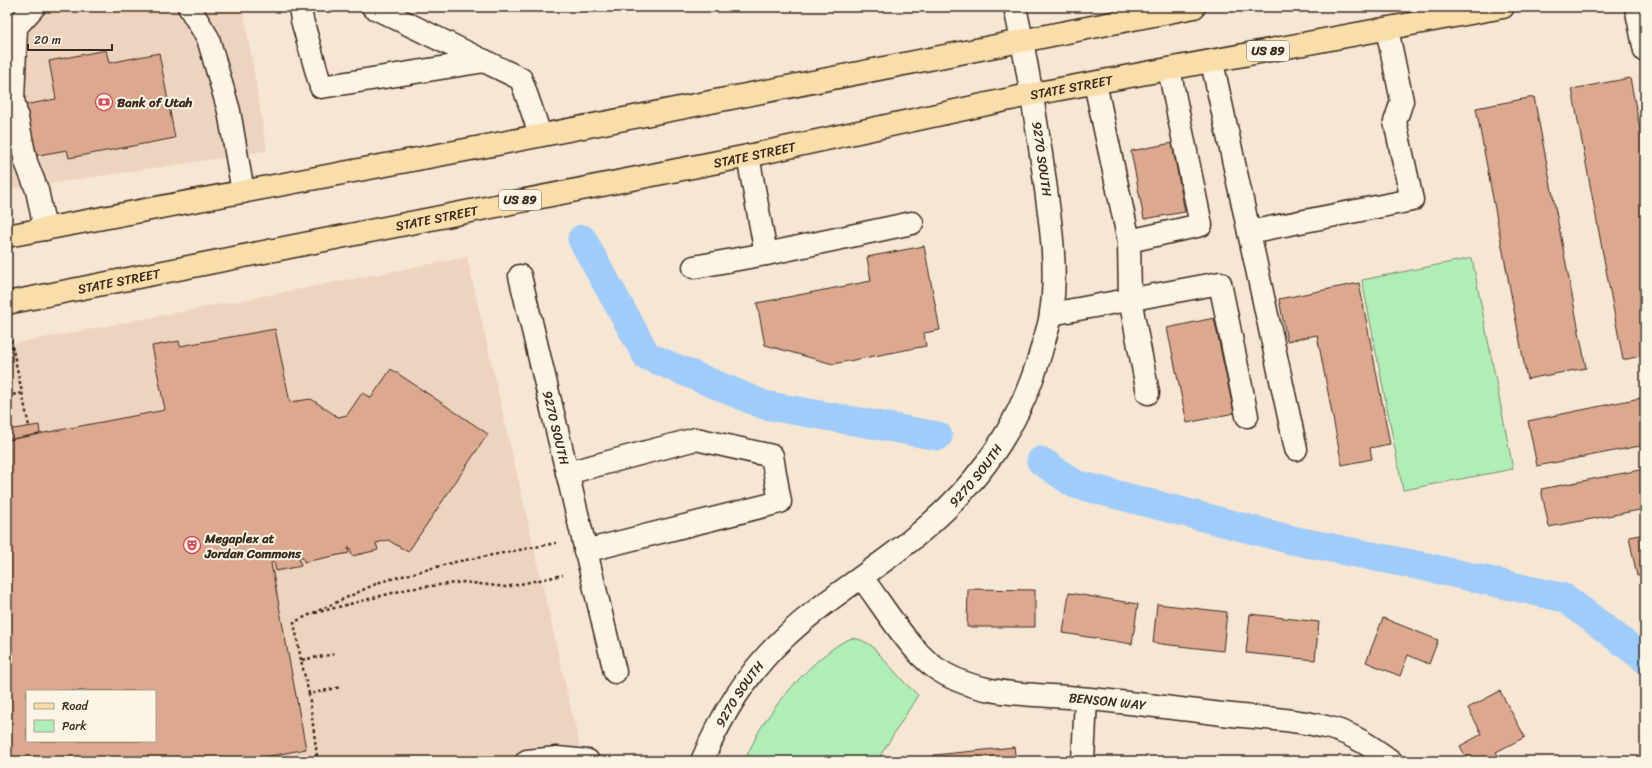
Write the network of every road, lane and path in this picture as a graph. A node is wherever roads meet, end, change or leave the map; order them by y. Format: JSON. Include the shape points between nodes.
{"nodes":[{"id":1,"x":34,"y":7,"type":"edge"},
{"id":2,"x":189,"y":7,"type":"edge"},
{"id":3,"x":300,"y":7,"type":"edge"},
{"id":4,"x":373,"y":7,"type":"edge"},
{"id":5,"x":1015,"y":7,"type":"edge"},
{"id":6,"x":1194,"y":7,"type":"edge"},
{"id":7,"x":1503,"y":7,"type":"edge"},
{"id":8,"x":1636,"y":7,"type":"edge"},
{"id":9,"x":1387,"y":29,"type":"junction"},
{"id":10,"x":1022,"y":41,"type":"junction"},
{"id":11,"x":1645,"y":51,"type":"edge"},
{"id":12,"x":485,"y":61,"type":"junction"},
{"id":13,"x":1212,"y":62,"type":"junction"},
{"id":14,"x":1169,"y":69,"type":"junction"},
{"id":15,"x":1095,"y":83,"type":"junction"},
{"id":16,"x":1033,"y":94,"type":"junction"},
{"id":17,"x":540,"y":134,"type":"junction"},
{"id":18,"x":748,"y":156,"type":"junction"},
{"id":19,"x":243,"y":192,"type":"junction"},
{"id":20,"x":912,"y":224,"type":"dead end"},
{"id":21,"x":45,"y":229,"type":"junction"},
{"id":22,"x":1250,"y":232,"type":"junction"},
{"id":23,"x":7,"y":236,"type":"edge"},
{"id":24,"x":1129,"y":241,"type":"junction"},
{"id":25,"x":766,"y":254,"type":"junction"},
{"id":26,"x":694,"y":267,"type":"dead end"},
{"id":27,"x":520,"y":276,"type":"dead end"},
{"id":28,"x":1130,"y":299,"type":"junction"},
{"id":29,"x":7,"y":303,"type":"edge"},
{"id":30,"x":1051,"y":314,"type":"junction"},
{"id":31,"x":11,"y":340,"type":"dead end"},
{"id":32,"x":22,"y":393,"type":"junction"},
{"id":33,"x":1148,"y":393,"type":"dead end"},
{"id":34,"x":7,"y":396,"type":"edge"},
{"id":35,"x":1247,"y":416,"type":"dead end"},
{"id":36,"x":28,"y":426,"type":"dead end"},
{"id":37,"x":1296,"y":449,"type":"dead end"},
{"id":38,"x":567,"y":473,"type":"junction"},
{"id":39,"x":556,"y":543,"type":"dead end"},
{"id":40,"x":585,"y":551,"type":"junction"},
{"id":41,"x":563,"y":575,"type":"dead end"},
{"id":42,"x":862,"y":578,"type":"junction"},
{"id":43,"x":309,"y":615,"type":"junction"},
{"id":44,"x":335,"y":654,"type":"dead end"},
{"id":45,"x":301,"y":660,"type":"junction"},
{"id":46,"x":615,"y":672,"type":"dead end"},
{"id":47,"x":342,"y":687,"type":"dead end"},
{"id":48,"x":309,"y":694,"type":"junction"},
{"id":49,"x":1086,"y":699,"type":"junction"},
{"id":50,"x":316,"y":756,"type":"junction"},
{"id":51,"x":296,"y":761,"type":"edge"},
{"id":52,"x":317,"y":761,"type":"edge"},
{"id":53,"x":527,"y":761,"type":"edge"},
{"id":54,"x":588,"y":761,"type":"edge"},
{"id":55,"x":702,"y":761,"type":"edge"},
{"id":56,"x":1083,"y":761,"type":"edge"},
{"id":57,"x":1391,"y":761,"type":"edge"}],
"edges":[{"from":1,"to":21,"type":"street","via":[[16,27],[14,99],[26,162],[37,190]]},
{"from":2,"to":19,"type":"street","via":[[208,38],[230,111]]},
{"from":3,"to":12,"type":"street","via":[[321,87]]},
{"from":4,"to":12,"type":"street"},
{"from":5,"to":10,"type":"street","name":"9270 SOUTH"},
{"from":6,"to":10,"type":"main road"},
{"from":7,"to":9,"type":"main road","name":"STATE STREET","number":"US 89"},
{"from":8,"to":11,"type":"street"},
{"from":9,"to":13,"type":"main road","name":"STATE STREET","number":"US 89"},
{"from":9,"to":22,"type":"street","via":[[1402,102],[1395,122],[1412,200]]},
{"from":10,"to":16,"type":"street","name":"9270 SOUTH"},
{"from":10,"to":17,"type":"main road"},
{"from":12,"to":17,"type":"street","via":[[521,79]]},
{"from":13,"to":14,"type":"main road","name":"STATE STREET","number":"US 89"},
{"from":13,"to":22,"type":"street"},
{"from":14,"to":15,"type":"main road","name":"STATE STREET","number":"US 89"},
{"from":14,"to":24,"type":"street","via":[[1201,225]]},
{"from":15,"to":16,"type":"main road","name":"STATE STREET","number":"US 89"},
{"from":15,"to":24,"type":"street"},
{"from":16,"to":18,"type":"main road","name":"STATE STREET","number":"US 89"},
{"from":16,"to":30,"type":"street","name":"9270 SOUTH","via":[[1052,234],[1054,274]]},
{"from":17,"to":19,"type":"main road"},
{"from":18,"to":25,"type":"street"},
{"from":18,"to":29,"type":"main road","name":"STATE STREET","number":"US 89"},
{"from":19,"to":21,"type":"main road"},
{"from":20,"to":25,"type":"street"},
{"from":21,"to":23,"type":"main road"},
{"from":22,"to":37,"type":"street"},
{"from":24,"to":28,"type":"street"},
{"from":25,"to":26,"type":"street"},
{"from":27,"to":38,"type":"street","name":"9270 SOUTH"},
{"from":28,"to":30,"type":"street"},
{"from":28,"to":33,"type":"street"},
{"from":28,"to":35,"type":"street","via":[[1220,282]]},
{"from":30,"to":42,"type":"street","name":"9270 SOUTH","via":[[1036,368],[1019,411],[996,451],[958,499],[912,540]]},
{"from":31,"to":32,"type":"path"},
{"from":32,"to":34,"type":"path"},
{"from":32,"to":36,"type":"path"},
{"from":38,"to":40,"type":"street","name":"9270 SOUTH"},
{"from":38,"to":40,"type":"street","via":[[696,439],[772,456],[780,502]]},
{"from":39,"to":43,"type":"path","via":[[455,562],[380,582]]},
{"from":40,"to":46,"type":"street","name":"9270 SOUTH"},
{"from":41,"to":43,"type":"path","via":[[506,586],[463,582],[408,589]]},
{"from":42,"to":49,"type":"street","name":"BENSON WAY","via":[[912,645],[934,666],[958,681],[991,690]]},
{"from":42,"to":55,"type":"street","name":"9270 SOUTH","via":[[820,607],[782,639],[744,683],[714,732]]},
{"from":43,"to":45,"type":"path","via":[[294,622]]},
{"from":44,"to":45,"type":"path"},
{"from":45,"to":48,"type":"path"},
{"from":47,"to":48,"type":"path"},
{"from":48,"to":50,"type":"path"},
{"from":49,"to":56,"type":"street"},
{"from":49,"to":57,"type":"street","name":"BENSON WAY","via":[[1331,728],[1366,742]]},
{"from":50,"to":51,"type":"path"},
{"from":50,"to":52,"type":"path"},
{"from":53,"to":54,"type":"street","via":[[556,758]]}]}
